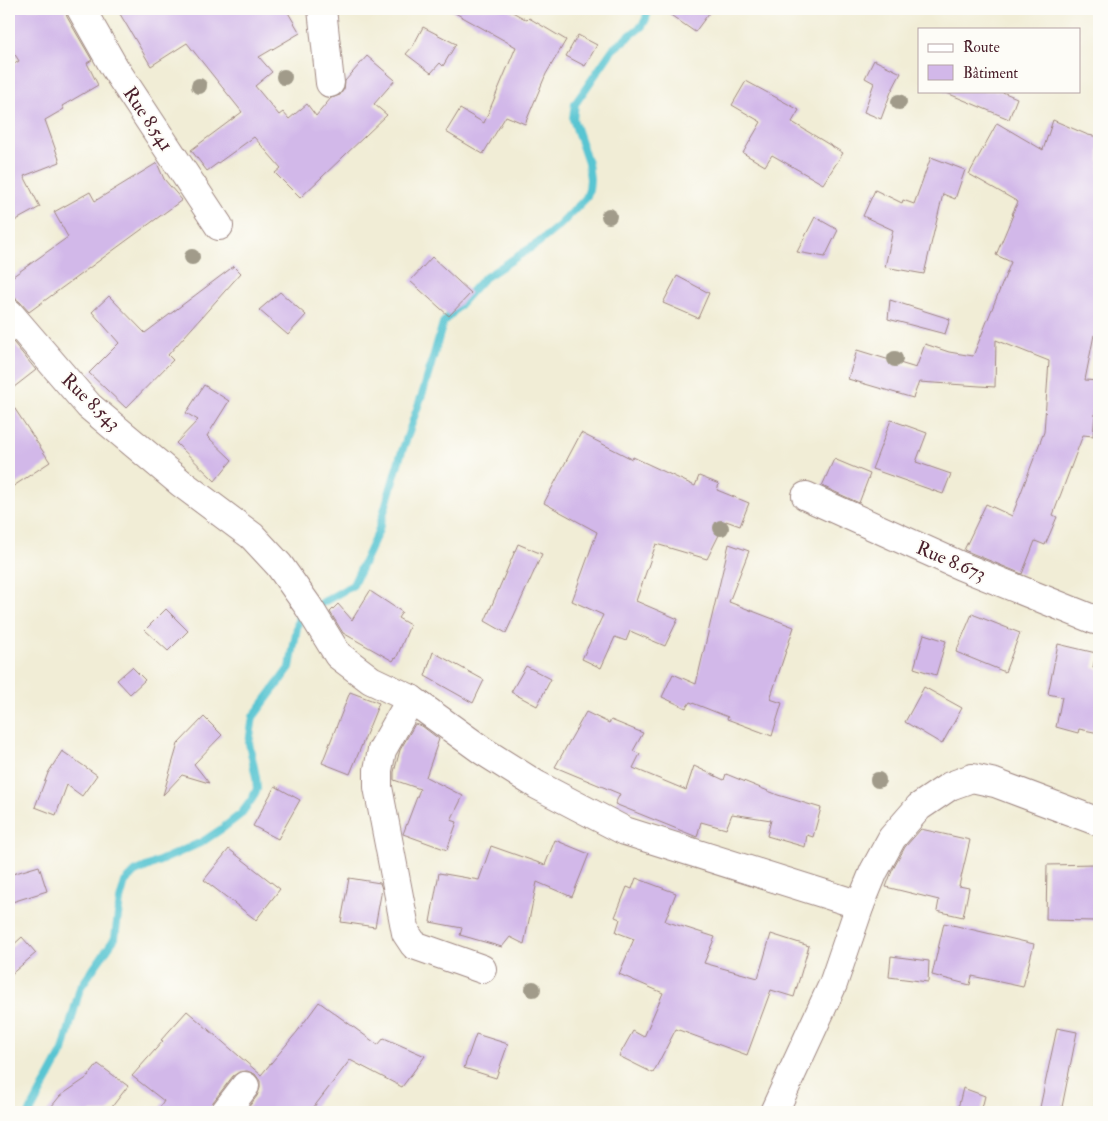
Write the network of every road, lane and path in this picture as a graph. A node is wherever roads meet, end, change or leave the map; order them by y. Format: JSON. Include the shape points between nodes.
{"nodes":[{"id":1,"x":81,"y":9,"type":"edge"},
{"id":2,"x":322,"y":9,"type":"edge"},
{"id":3,"x":330,"y":83,"type":"dead end"},
{"id":4,"x":219,"y":226,"type":"dead end"},
{"id":5,"x":9,"y":313,"type":"edge"},
{"id":6,"x":806,"y":496,"type":"dead end"},
{"id":7,"x":1099,"y":620,"type":"edge"},
{"id":8,"x":411,"y":699,"type":"junction"},
{"id":9,"x":1099,"y":822,"type":"edge"},
{"id":10,"x":860,"y":905,"type":"junction"},
{"id":11,"x":482,"y":969,"type":"dead end"},
{"id":12,"x":245,"y":1086,"type":"dead end"},
{"id":13,"x":225,"y":1112,"type":"edge"},
{"id":14,"x":774,"y":1112,"type":"edge"}],
"edges":[{"from":1,"to":4,"type":"street","name":"Rue 8.541","via":[[114,67]]},
{"from":2,"to":3,"type":"street"},
{"from":5,"to":8,"type":"street","name":"Rue 8.543","via":[[89,406],[181,483],[252,536],[279,565],[338,655],[371,680]]},
{"from":6,"to":7,"type":"street","name":"Rue 8.673","via":[[961,566]]},
{"from":8,"to":10,"type":"street","name":"Rue 8.543","via":[[537,785],[625,831]]},
{"from":8,"to":11,"type":"street","via":[[382,750],[378,770],[378,787],[406,933],[414,945]]},
{"from":9,"to":10,"type":"street","via":[[995,782],[972,778],[950,786],[919,807],[892,838]]},
{"from":10,"to":14,"type":"street","via":[[833,984]]},
{"from":12,"to":13,"type":"street"}]}
